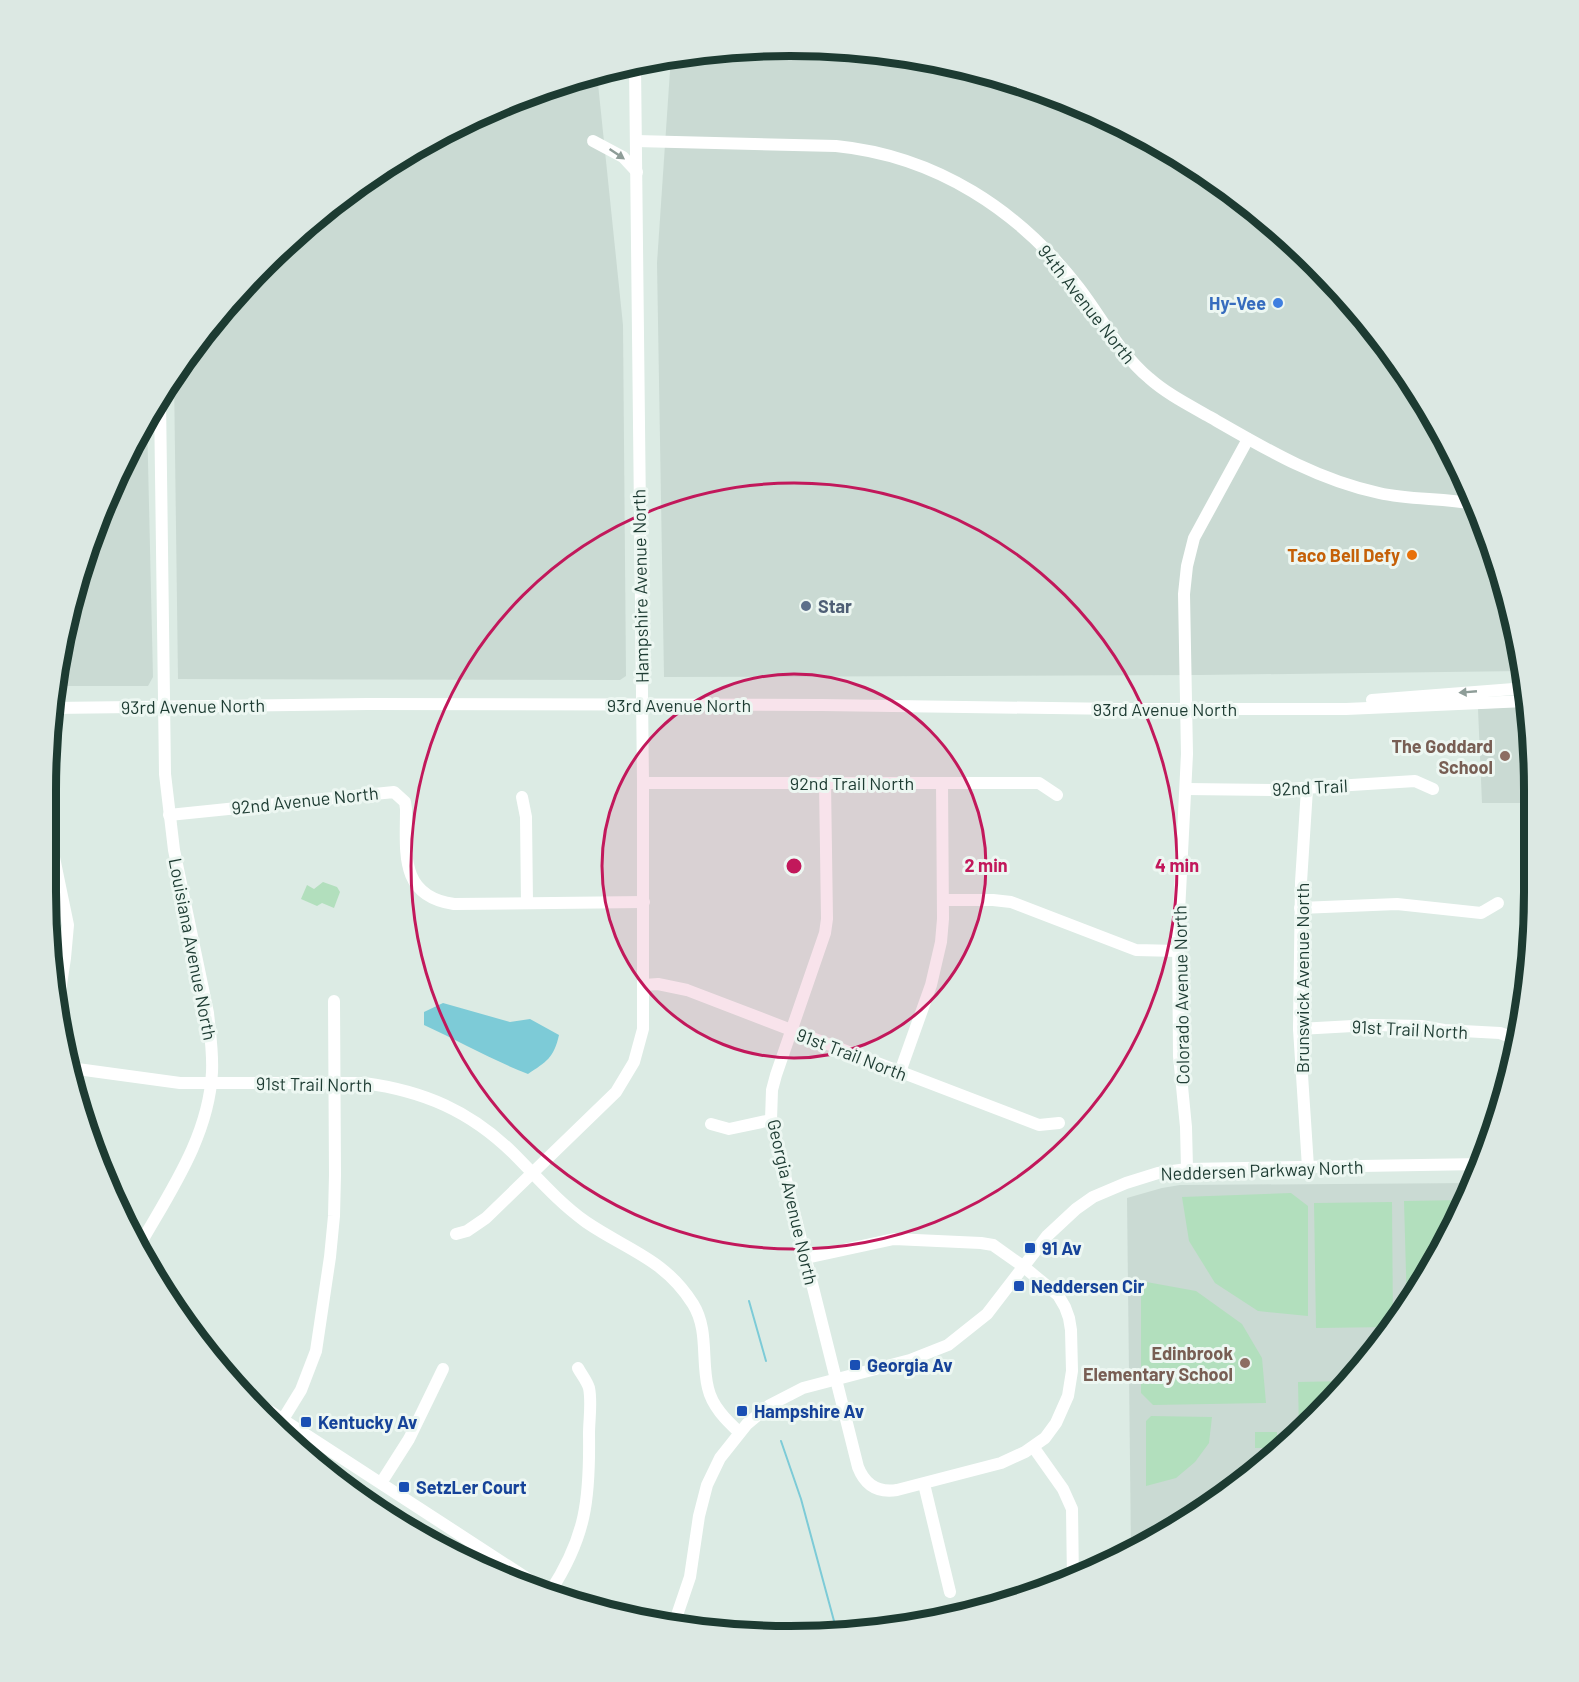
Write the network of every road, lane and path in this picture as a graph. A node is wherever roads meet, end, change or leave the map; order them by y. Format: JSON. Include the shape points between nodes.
{"nodes":[{"id":1,"x":635,"y":73,"type":"edge"},
{"id":2,"x":593,"y":141,"type":"dead end"},
{"id":3,"x":636,"y":141,"type":"junction"},
{"id":4,"x":637,"y":172,"type":"junction"},
{"id":5,"x":160,"y":412,"type":"edge"},
{"id":6,"x":1248,"y":439,"type":"junction"},
{"id":7,"x":1464,"y":500,"type":"edge"},
{"id":8,"x":1516,"y":689,"type":"edge"},
{"id":9,"x":1518,"y":701,"type":"edge"},
{"id":10,"x":164,"y":706,"type":"junction"},
{"id":11,"x":642,"y":706,"type":"junction"},
{"id":12,"x":61,"y":708,"type":"edge"},
{"id":13,"x":1306,"y":708,"type":"junction"},
{"id":14,"x":1186,"y":709,"type":"junction"},
{"id":15,"x":825,"y":782,"type":"junction"},
{"id":16,"x":643,"y":783,"type":"junction"},
{"id":17,"x":942,"y":783,"type":"junction"},
{"id":18,"x":1186,"y":789,"type":"junction"},
{"id":19,"x":1307,"y":789,"type":"junction"},
{"id":20,"x":1433,"y":789,"type":"dead end"},
{"id":21,"x":1058,"y":795,"type":"dead end"},
{"id":22,"x":522,"y":797,"type":"dead end"},
{"id":23,"x":169,"y":815,"type":"junction"},
{"id":24,"x":56,"y":875,"type":"edge"},
{"id":25,"x":943,"y":900,"type":"junction"},
{"id":26,"x":644,"y":902,"type":"junction"},
{"id":27,"x":527,"y":903,"type":"junction"},
{"id":28,"x":1498,"y":903,"type":"dead end"},
{"id":29,"x":1300,"y":908,"type":"junction"},
{"id":30,"x":1178,"y":951,"type":"junction"},
{"id":31,"x":61,"y":982,"type":"edge"},
{"id":32,"x":644,"y":985,"type":"junction"},
{"id":33,"x":334,"y":1001,"type":"dead end"},
{"id":34,"x":1299,"y":1029,"type":"junction"},
{"id":35,"x":792,"y":1031,"type":"junction"},
{"id":36,"x":1509,"y":1037,"type":"edge"},
{"id":37,"x":78,"y":1069,"type":"edge"},
{"id":38,"x":900,"y":1072,"type":"junction"},
{"id":39,"x":211,"y":1083,"type":"junction"},
{"id":40,"x":335,"y":1083,"type":"junction"},
{"id":41,"x":771,"y":1120,"type":"junction"},
{"id":42,"x":1059,"y":1123,"type":"dead end"},
{"id":43,"x":711,"y":1124,"type":"dead end"},
{"id":44,"x":1471,"y":1164,"type":"edge"},
{"id":45,"x":1308,"y":1167,"type":"junction"},
{"id":46,"x":1188,"y":1169,"type":"junction"},
{"id":47,"x":531,"y":1173,"type":"junction"},
{"id":48,"x":456,"y":1234,"type":"dead end"},
{"id":49,"x":143,"y":1239,"type":"edge"},
{"id":50,"x":806,"y":1258,"type":"junction"},
{"id":51,"x":1023,"y":1267,"type":"junction"},
{"id":52,"x":578,"y":1368,"type":"dead end"},
{"id":53,"x":443,"y":1369,"type":"dead end"},
{"id":54,"x":836,"y":1378,"type":"junction"},
{"id":55,"x":281,"y":1422,"type":"edge"},
{"id":56,"x":290,"y":1430,"type":"edge"},
{"id":57,"x":739,"y":1432,"type":"junction"},
{"id":58,"x":1034,"y":1448,"type":"junction"},
{"id":59,"x":381,"y":1482,"type":"junction"},
{"id":60,"x":924,"y":1484,"type":"junction"},
{"id":61,"x":1073,"y":1570,"type":"edge"},
{"id":62,"x":528,"y":1578,"type":"edge"},
{"id":63,"x":552,"y":1587,"type":"edge"},
{"id":64,"x":950,"y":1592,"type":"dead end"},
{"id":65,"x":681,"y":1603,"type":"junction"},
{"id":66,"x":671,"y":1616,"type":"edge"},
{"id":67,"x":676,"y":1617,"type":"edge"}],
"edges":[{"from":1,"to":3,"type":"street","name":"Hampshire Avenue North"},
{"from":2,"to":4,"type":"street","one_way":true,"via":[[623,157]]},
{"from":3,"to":4,"type":"street","name":"Hampshire Avenue North"},
{"from":3,"to":6,"type":"street","name":"94th Avenue North","via":[[866,148],[954,179],[1003,210],[1054,256],[1149,379]]},
{"from":4,"to":11,"type":"street","name":"Hampshire Avenue North"},
{"from":5,"to":10,"type":"street","name":"Louisiana Avenue North"},
{"from":6,"to":7,"type":"street","name":"94th Avenue North","via":[[1300,467],[1363,489],[1412,498]]},
{"from":6,"to":14,"type":"street","name":"Colorado Avenue North","via":[[1194,538],[1187,566]]},
{"from":8,"to":13,"type":"street","name":"93rd Avenue North","one_way":true},
{"from":9,"to":13,"type":"street","name":"93rd Avenue North"},
{"from":10,"to":11,"type":"street","name":"93rd Avenue North"},
{"from":10,"to":12,"type":"street","name":"93rd Avenue North"},
{"from":10,"to":23,"type":"street","name":"Louisiana Avenue North"},
{"from":11,"to":14,"type":"street","name":"93rd Avenue North"},
{"from":11,"to":16,"type":"street","name":"Hampshire Avenue North"},
{"from":13,"to":14,"type":"street","name":"93rd Avenue North"},
{"from":14,"to":18,"type":"street","name":"Colorado Avenue North"},
{"from":15,"to":16,"type":"street","name":"92nd Trail North"},
{"from":15,"to":17,"type":"street","name":"92nd Trail North"},
{"from":15,"to":35,"type":"street","name":"Georgia Avenue North","via":[[827,919]]},
{"from":16,"to":26,"type":"street","name":"Hampshire Avenue North"},
{"from":17,"to":21,"type":"street","name":"92nd Trail North","via":[[1039,783]]},
{"from":17,"to":25,"type":"street"},
{"from":18,"to":19,"type":"street","name":"92nd Trail"},
{"from":18,"to":30,"type":"street","name":"Colorado Avenue North"},
{"from":19,"to":20,"type":"street","name":"92nd Trail","via":[[1415,780]]},
{"from":19,"to":29,"type":"street","name":"Brunswick Avenue North"},
{"from":22,"to":27,"type":"street","via":[[526,817]]},
{"from":23,"to":27,"type":"street","name":"92nd Avenue North","via":[[394,792],[405,802],[408,869],[430,898],[454,904]]},
{"from":23,"to":39,"type":"street","name":"Louisiana Avenue North","via":[[208,1013]]},
{"from":24,"to":31,"type":"street","via":[[68,925]]},
{"from":25,"to":30,"type":"street","via":[[1011,902],[1136,950]]},
{"from":25,"to":38,"type":"street","via":[[938,963]]},
{"from":26,"to":27,"type":"street","name":"92nd Avenue North"},
{"from":26,"to":32,"type":"street","name":"Hampshire Avenue North"},
{"from":28,"to":29,"type":"street","via":[[1481,913],[1397,904]]},
{"from":29,"to":34,"type":"street","name":"Brunswick Avenue North"},
{"from":30,"to":46,"type":"street","name":"Colorado Avenue North","via":[[1179,1046]]},
{"from":32,"to":35,"type":"street","name":"91st Trail North","via":[[680,988]]},
{"from":32,"to":47,"type":"street","name":"Hampshire Avenue North","via":[[643,1029],[625,1078]]},
{"from":33,"to":40,"type":"street"},
{"from":34,"to":36,"type":"street","name":"91st Trail North","via":[[1421,1026]]},
{"from":34,"to":45,"type":"street","name":"Brunswick Avenue North"},
{"from":35,"to":38,"type":"street","name":"91st Trail North"},
{"from":35,"to":41,"type":"street","name":"Georgia Avenue North","via":[[772,1090]]},
{"from":37,"to":39,"type":"street","name":"91st Trail North","via":[[154,1081]]},
{"from":38,"to":42,"type":"street","name":"91st Trail North","via":[[1039,1125]]},
{"from":39,"to":40,"type":"street","name":"91st Trail North"},
{"from":39,"to":49,"type":"street","name":"Louisiana Avenue North","via":[[195,1145]]},
{"from":40,"to":47,"type":"street","name":"91st Trail North","via":[[392,1087],[446,1104],[493,1136]]},
{"from":40,"to":55,"type":"street","via":[[334,1216],[320,1331],[301,1390]]},
{"from":41,"to":43,"type":"street","via":[[729,1129]]},
{"from":41,"to":50,"type":"street","name":"Georgia Avenue North"},
{"from":44,"to":45,"type":"street","name":"Neddersen Parkway North"},
{"from":45,"to":46,"type":"street","name":"Neddersen Parkway North"},
{"from":46,"to":51,"type":"street","name":"Neddersen Parkway North","via":[[1145,1176],[1093,1197],[1062,1220]]},
{"from":47,"to":48,"type":"street","name":"Hampshire Avenue North","via":[[486,1218]]},
{"from":47,"to":57,"type":"street","via":[[586,1221],[674,1278],[702,1324],[708,1389],[720,1412]]},
{"from":50,"to":51,"type":"street","via":[[877,1241],[910,1238],[993,1245]]},
{"from":50,"to":54,"type":"street","name":"Georgia Avenue North"},
{"from":51,"to":54,"type":"street","name":"Neddersen Parkway North","via":[[987,1314],[948,1345],[910,1360]]},
{"from":51,"to":58,"type":"street","via":[[1058,1295],[1071,1330],[1068,1396],[1056,1423]]},
{"from":52,"to":63,"type":"street","via":[[589,1387],[588,1498],[575,1548]]},
{"from":53,"to":59,"type":"street","via":[[409,1439]]},
{"from":54,"to":57,"type":"street","name":"Neddersen Parkway North","via":[[786,1395]]},
{"from":54,"to":60,"type":"street","name":"Georgia Avenue North","via":[[862,1476],[877,1489],[887,1491]]},
{"from":56,"to":59,"type":"street"},
{"from":57,"to":65,"type":"street","name":"Neddersen Parkway North","via":[[707,1485],[690,1577]]},
{"from":58,"to":60,"type":"street","via":[[1001,1463]]},
{"from":58,"to":61,"type":"street","via":[[1064,1489],[1072,1509]]},
{"from":59,"to":62,"type":"street"},
{"from":60,"to":64,"type":"street"},
{"from":65,"to":66,"type":"street","name":"Neddersen Parkway North"},
{"from":65,"to":67,"type":"street","name":"Neddersen Parkway North"}]}
